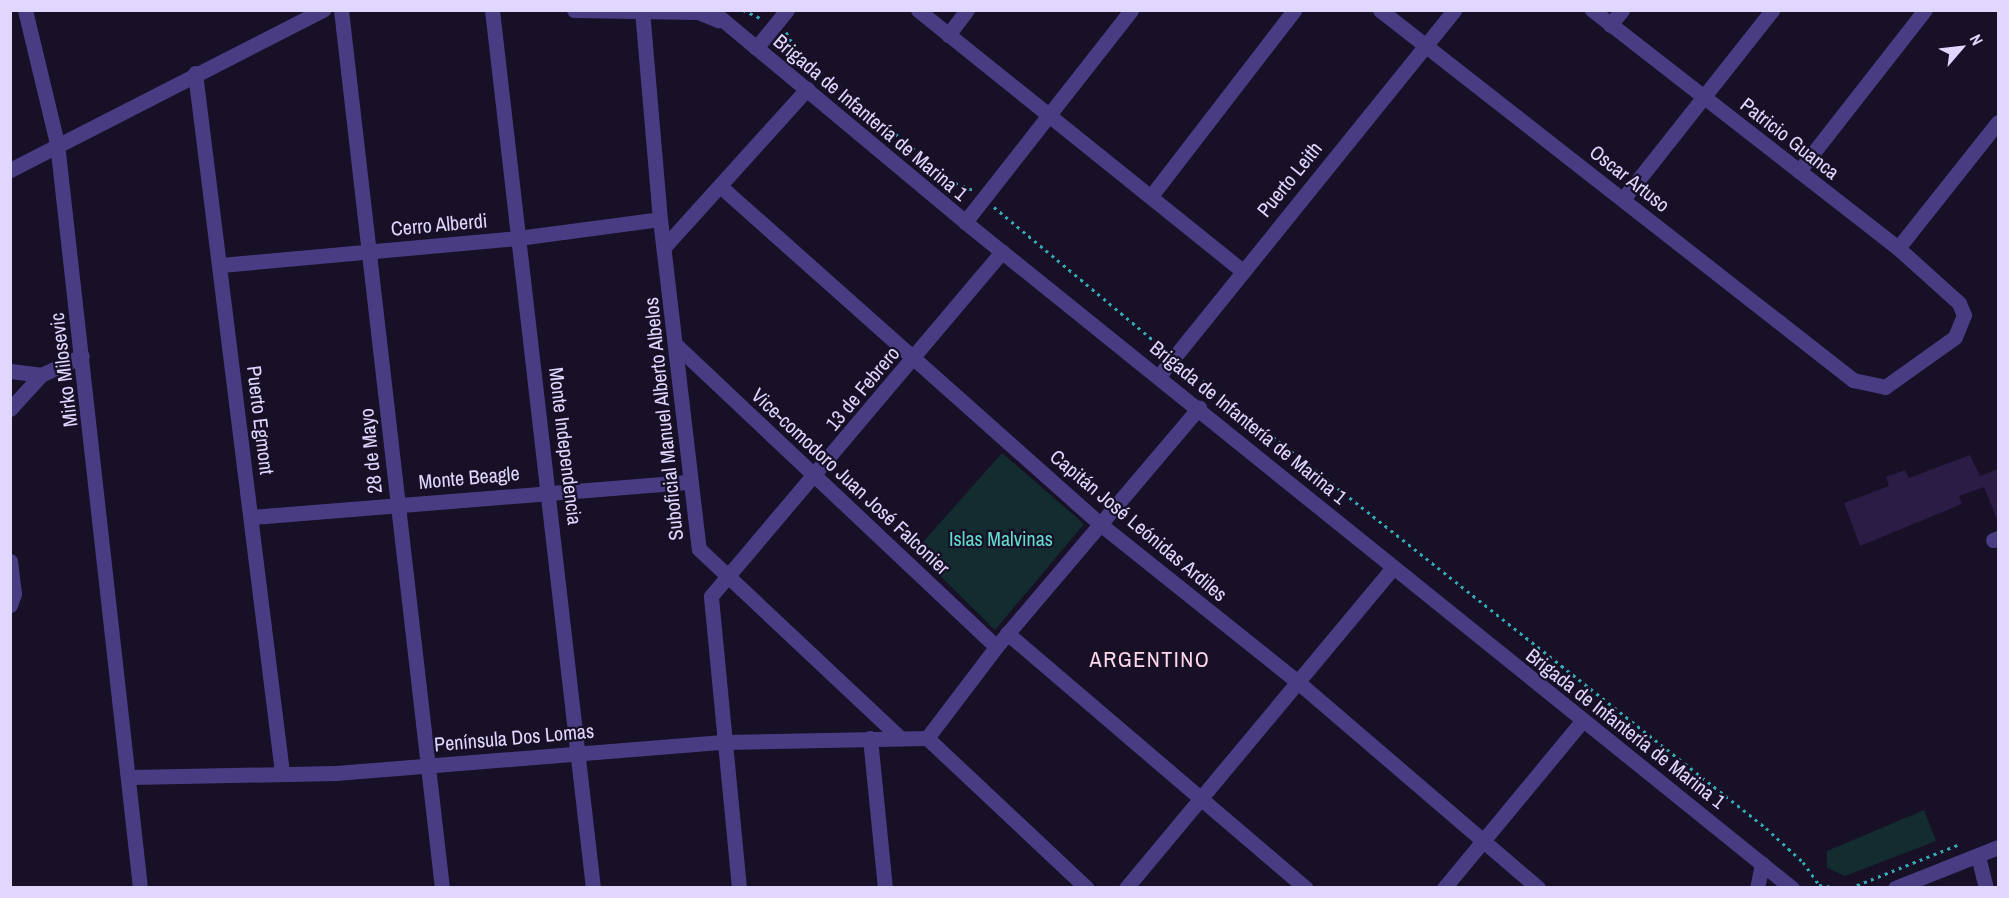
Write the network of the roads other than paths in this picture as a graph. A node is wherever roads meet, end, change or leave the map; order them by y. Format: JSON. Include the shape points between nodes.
{"nodes":[{"id":1,"x":25,"y":10,"type":"edge"},
{"id":2,"x":323,"y":10,"type":"edge"},
{"id":3,"x":341,"y":10,"type":"edge"},
{"id":4,"x":492,"y":10,"type":"edge"},
{"id":5,"x":574,"y":10,"type":"edge"},
{"id":6,"x":711,"y":10,"type":"edge"},
{"id":7,"x":787,"y":10,"type":"edge"},
{"id":8,"x":918,"y":10,"type":"edge"},
{"id":9,"x":967,"y":10,"type":"edge"},
{"id":10,"x":1131,"y":10,"type":"edge"},
{"id":11,"x":1294,"y":10,"type":"edge"},
{"id":12,"x":1380,"y":10,"type":"edge"},
{"id":13,"x":1454,"y":10,"type":"edge"},
{"id":14,"x":1592,"y":10,"type":"edge"},
{"id":15,"x":1622,"y":10,"type":"edge"},
{"id":16,"x":1772,"y":10,"type":"edge"},
{"id":17,"x":1925,"y":10,"type":"edge"},
{"id":18,"x":641,"y":12,"type":"edge"},
{"id":19,"x":729,"y":25,"type":"junction"},
{"id":20,"x":1610,"y":25,"type":"junction"},
{"id":21,"x":948,"y":35,"type":"junction"},
{"id":22,"x":1425,"y":46,"type":"junction"},
{"id":23,"x":756,"y":48,"type":"junction"},
{"id":24,"x":195,"y":73,"type":"junction"},
{"id":25,"x":807,"y":89,"type":"junction"},
{"id":26,"x":1704,"y":97,"type":"junction"},
{"id":27,"x":1049,"y":116,"type":"junction"},
{"id":28,"x":1998,"y":122,"type":"edge"},
{"id":29,"x":57,"y":142,"type":"junction"},
{"id":30,"x":10,"y":170,"type":"edge"},
{"id":31,"x":1799,"y":171,"type":"junction"},
{"id":32,"x":720,"y":186,"type":"junction"},
{"id":33,"x":1151,"y":196,"type":"junction"},
{"id":34,"x":1623,"y":200,"type":"junction"},
{"id":35,"x":660,"y":219,"type":"junction"},
{"id":36,"x":965,"y":222,"type":"junction"},
{"id":37,"x":518,"y":238,"type":"junction"},
{"id":38,"x":665,"y":246,"type":"junction"},
{"id":39,"x":1898,"y":248,"type":"junction"},
{"id":40,"x":371,"y":251,"type":"junction"},
{"id":41,"x":1002,"y":252,"type":"junction"},
{"id":42,"x":221,"y":265,"type":"junction"},
{"id":43,"x":1243,"y":271,"type":"junction"},
{"id":44,"x":1959,"y":303,"type":"joint"},
{"id":45,"x":676,"y":345,"type":"junction"},
{"id":46,"x":82,"y":356,"type":"junction"},
{"id":47,"x":913,"y":360,"type":"junction"},
{"id":48,"x":10,"y":371,"type":"edge"},
{"id":49,"x":41,"y":375,"type":"junction"},
{"id":50,"x":1160,"y":376,"type":"junction"},
{"id":51,"x":1198,"y":408,"type":"junction"},
{"id":52,"x":10,"y":409,"type":"edge"},
{"id":53,"x":815,"y":476,"type":"junction"},
{"id":54,"x":690,"y":482,"type":"junction"},
{"id":55,"x":551,"y":490,"type":"junction"},
{"id":56,"x":396,"y":504,"type":"junction"},
{"id":57,"x":252,"y":517,"type":"junction"},
{"id":58,"x":1100,"y":524,"type":"junction"},
{"id":59,"x":10,"y":561,"type":"edge"},
{"id":60,"x":1393,"y":568,"type":"junction"},
{"id":61,"x":725,"y":574,"type":"junction"},
{"id":62,"x":10,"y":605,"type":"edge"},
{"id":63,"x":1008,"y":633,"type":"junction"},
{"id":64,"x":996,"y":647,"type":"junction"},
{"id":65,"x":1299,"y":683,"type":"junction"},
{"id":66,"x":1582,"y":721,"type":"junction"},
{"id":67,"x":870,"y":738,"type":"junction"},
{"id":68,"x":900,"y":738,"type":"junction"},
{"id":69,"x":927,"y":738,"type":"junction"},
{"id":70,"x":723,"y":742,"type":"junction"},
{"id":71,"x":580,"y":752,"type":"junction"},
{"id":72,"x":428,"y":766,"type":"junction"},
{"id":73,"x":282,"y":772,"type":"junction"},
{"id":74,"x":131,"y":777,"type":"junction"},
{"id":75,"x":1198,"y":797,"type":"junction"},
{"id":76,"x":1482,"y":841,"type":"junction"},
{"id":77,"x":1998,"y":847,"type":"edge"},
{"id":78,"x":1978,"y":856,"type":"junction"},
{"id":79,"x":1762,"y":864,"type":"junction"},
{"id":80,"x":140,"y":888,"type":"edge"},
{"id":81,"x":442,"y":888,"type":"edge"},
{"id":82,"x":593,"y":888,"type":"edge"},
{"id":83,"x":739,"y":888,"type":"edge"},
{"id":84,"x":885,"y":888,"type":"edge"},
{"id":85,"x":1087,"y":888,"type":"edge"},
{"id":86,"x":1126,"y":888,"type":"edge"},
{"id":87,"x":1306,"y":888,"type":"edge"},
{"id":88,"x":1444,"y":888,"type":"edge"},
{"id":89,"x":1538,"y":888,"type":"edge"},
{"id":90,"x":1756,"y":888,"type":"edge"},
{"id":91,"x":1792,"y":888,"type":"edge"},
{"id":92,"x":1895,"y":888,"type":"edge"},
{"id":93,"x":1986,"y":888,"type":"edge"}],
"edges":[{"from":1,"to":29,"type":"street","name":"Mirko Milosevic"},
{"from":2,"to":24,"type":"street"},
{"from":3,"to":40,"type":"street","name":"28 de Mayo"},
{"from":4,"to":37,"type":"street","name":"Monte Independencia"},
{"from":5,"to":18,"type":"street"},
{"from":6,"to":19,"type":"street","name":"Brigada de Infantería de Marina 1"},
{"from":7,"to":23,"type":"street"},
{"from":8,"to":21,"type":"street"},
{"from":9,"to":21,"type":"street"},
{"from":10,"to":27,"type":"street"},
{"from":11,"to":33,"type":"street"},
{"from":12,"to":22,"type":"street","name":"Oscar Artuso"},
{"from":13,"to":22,"type":"street","name":"Puerto Leith"},
{"from":14,"to":20,"type":"street","name":"Patricio Guanca"},
{"from":15,"to":20,"type":"street"},
{"from":16,"to":26,"type":"street"},
{"from":17,"to":31,"type":"street"},
{"from":18,"to":19,"type":"street","via":[[698,12]]},
{"from":18,"to":35,"type":"street","name":"Suboficial Manuel Alberto Albelos"},
{"from":19,"to":23,"type":"street","name":"Brigada de Infantería de Marina 1"},
{"from":20,"to":26,"type":"street","name":"Patricio Guanca"},
{"from":21,"to":27,"type":"street"},
{"from":22,"to":34,"type":"street","name":"Oscar Artuso"},
{"from":22,"to":43,"type":"street","name":"Puerto Leith"},
{"from":23,"to":25,"type":"street","name":"Brigada de Infantería de Marina 1"},
{"from":24,"to":29,"type":"street"},
{"from":24,"to":42,"type":"street","name":"Puerto Egmont"},
{"from":25,"to":32,"type":"street"},
{"from":25,"to":36,"type":"street","name":"Brigada de Infantería de Marina 1"},
{"from":26,"to":31,"type":"street","name":"Patricio Guanca"},
{"from":26,"to":34,"type":"street"},
{"from":27,"to":33,"type":"street"},
{"from":27,"to":36,"type":"street"},
{"from":28,"to":39,"type":"street"},
{"from":29,"to":30,"type":"street"},
{"from":29,"to":46,"type":"street","name":"Mirko Milosevic"},
{"from":31,"to":39,"type":"street","name":"Patricio Guanca"},
{"from":32,"to":38,"type":"street"},
{"from":32,"to":47,"type":"street","name":"Capitán José Leónidas Ardiles"},
{"from":33,"to":43,"type":"street"},
{"from":34,"to":44,"type":"street","name":"Oscar Artuso","via":[[1853,380],[1885,387],[1955,337],[1964,315]]},
{"from":35,"to":37,"type":"street","name":"Cerro Alberdi"},
{"from":35,"to":38,"type":"street","name":"Suboficial Manuel Alberto Albelos"},
{"from":36,"to":41,"type":"street","name":"Brigada de Infantería de Marina 1"},
{"from":37,"to":40,"type":"street","name":"Cerro Alberdi"},
{"from":37,"to":55,"type":"street","name":"Monte Independencia"},
{"from":38,"to":45,"type":"street","name":"Suboficial Manuel Alberto Albelos"},
{"from":39,"to":44,"type":"street","name":"Patricio Guanca"},
{"from":40,"to":42,"type":"street","name":"Cerro Alberdi"},
{"from":40,"to":56,"type":"street","name":"28 de Mayo"},
{"from":41,"to":47,"type":"street","name":"13 de Febrero"},
{"from":41,"to":50,"type":"street","name":"Brigada de Infantería de Marina 1"},
{"from":42,"to":57,"type":"street","name":"Puerto Egmont"},
{"from":43,"to":50,"type":"street","name":"Puerto Leith"},
{"from":45,"to":53,"type":"street","name":"Vice-comodoro Juan José Falconier"},
{"from":45,"to":54,"type":"street","name":"Suboficial Manuel Alberto Albelos"},
{"from":46,"to":49,"type":"street"},
{"from":46,"to":74,"type":"street","name":"Mirko Milosevic"},
{"from":47,"to":53,"type":"street","name":"13 de Febrero"},
{"from":47,"to":58,"type":"street","name":"Capitán José Leónidas Ardiles"},
{"from":48,"to":49,"type":"street"},
{"from":49,"to":52,"type":"street"},
{"from":50,"to":51,"type":"street","name":"Brigada de Infantería de Marina 1"},
{"from":51,"to":58,"type":"street"},
{"from":51,"to":60,"type":"street","name":"Brigada de Infantería de Marina 1"},
{"from":53,"to":61,"type":"street","name":"13 de Febrero"},
{"from":53,"to":64,"type":"street","name":"Vice-comodoro Juan José Falconier"},
{"from":54,"to":55,"type":"street","name":"Monte Beagle"},
{"from":54,"to":61,"type":"street","name":"Suboficial Manuel Alberto Albelos","via":[[699,549]]},
{"from":55,"to":56,"type":"street","name":"Monte Beagle"},
{"from":55,"to":71,"type":"street","name":"Monte Independencia"},
{"from":56,"to":57,"type":"street","name":"Monte Beagle"},
{"from":56,"to":72,"type":"street","name":"28 de Mayo"},
{"from":57,"to":73,"type":"street","name":"Puerto Egmont"},
{"from":58,"to":63,"type":"street"},
{"from":58,"to":65,"type":"street","name":"Capitán José Leónidas Ardiles"},
{"from":59,"to":62,"type":"street","via":[[14,594]]},
{"from":60,"to":65,"type":"street"},
{"from":60,"to":66,"type":"street","name":"Brigada de Infantería de Marina 1"},
{"from":61,"to":68,"type":"street","name":"Suboficial Manuel Alberto Albelos"},
{"from":61,"to":70,"type":"street","name":"13 de Febrero","via":[[710,604]]},
{"from":63,"to":64,"type":"street"},
{"from":63,"to":75,"type":"street"},
{"from":64,"to":69,"type":"street"},
{"from":65,"to":75,"type":"street"},
{"from":65,"to":76,"type":"street","name":"Capitán José Leónidas Ardiles"},
{"from":66,"to":76,"type":"street"},
{"from":66,"to":79,"type":"street","name":"Brigada de Infantería de Marina 1"},
{"from":67,"to":68,"type":"street","name":"Península Dos Lomas"},
{"from":67,"to":70,"type":"street","name":"Península Dos Lomas"},
{"from":67,"to":84,"type":"street"},
{"from":68,"to":69,"type":"street","name":"Península Dos Lomas"},
{"from":69,"to":85,"type":"street"},
{"from":70,"to":71,"type":"street","name":"Península Dos Lomas"},
{"from":70,"to":83,"type":"street","name":"13 de Febrero"},
{"from":71,"to":72,"type":"street","name":"Península Dos Lomas"},
{"from":71,"to":82,"type":"street","name":"Monte Independencia"},
{"from":72,"to":73,"type":"street","name":"Península Dos Lomas"},
{"from":72,"to":81,"type":"street","name":"28 de Mayo"},
{"from":73,"to":74,"type":"street","name":"Península Dos Lomas"},
{"from":74,"to":80,"type":"street","name":"Mirko Milosevic"},
{"from":75,"to":86,"type":"street"},
{"from":75,"to":87,"type":"street"},
{"from":76,"to":88,"type":"street"},
{"from":76,"to":89,"type":"street","name":"Capitán José Leónidas Ardiles"},
{"from":77,"to":78,"type":"street"},
{"from":78,"to":92,"type":"street"},
{"from":78,"to":93,"type":"street"},
{"from":79,"to":90,"type":"street"},
{"from":79,"to":91,"type":"street","name":"Brigada de Infantería de Marina 1"}]}
